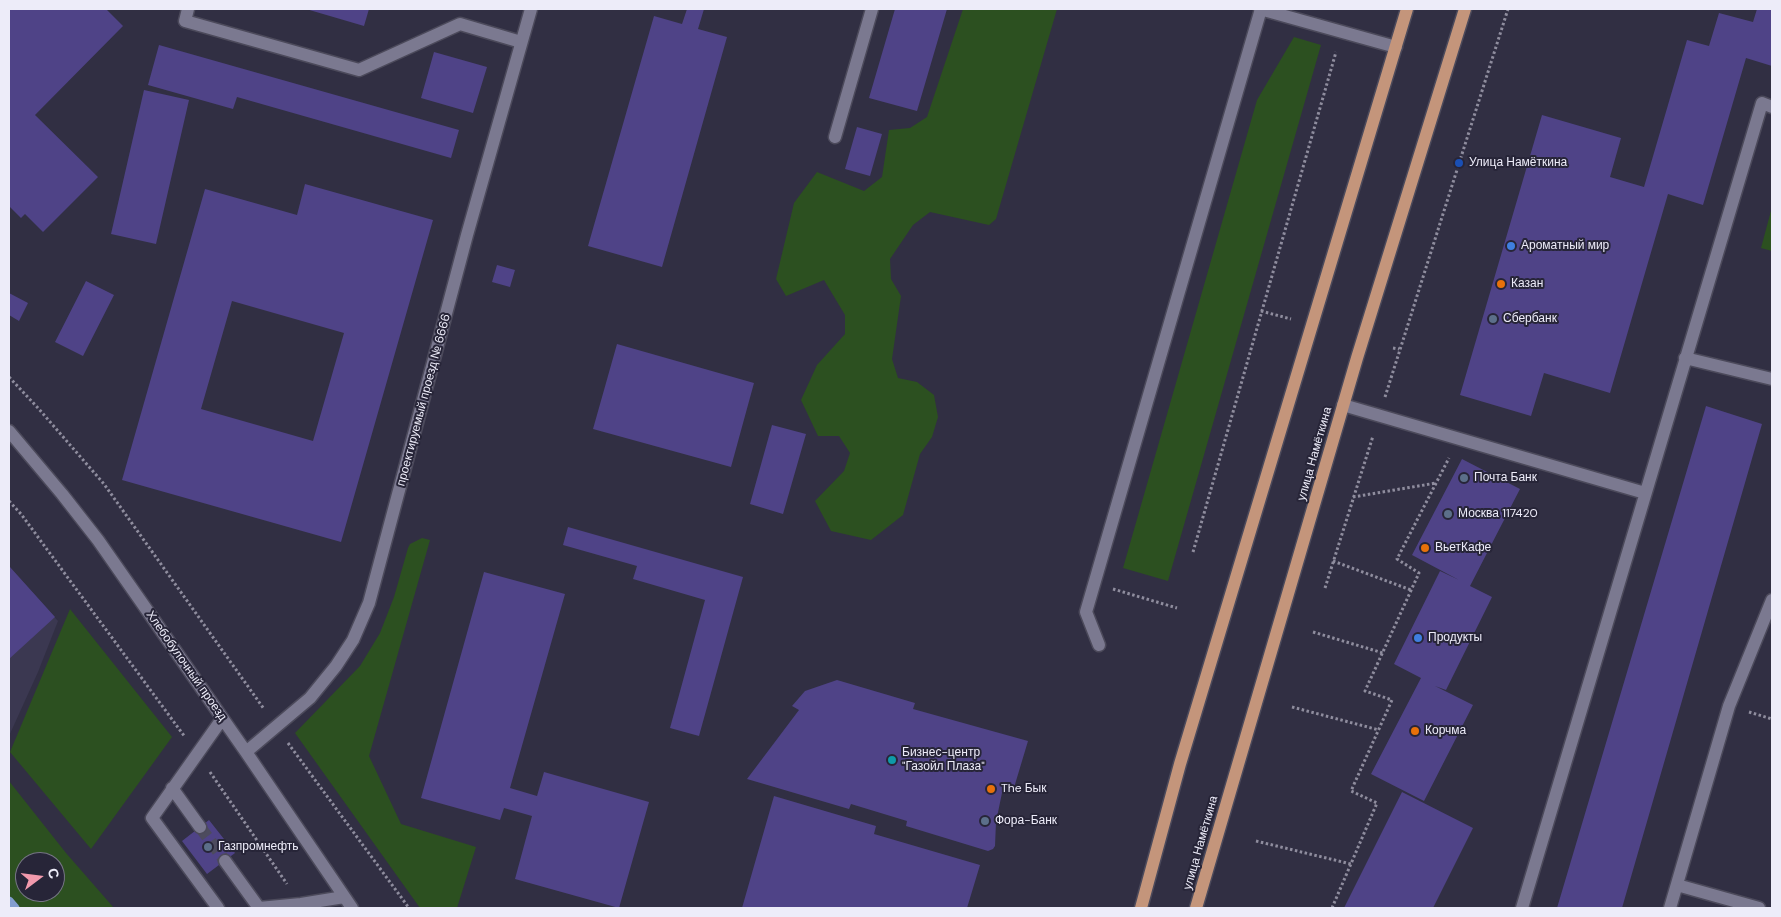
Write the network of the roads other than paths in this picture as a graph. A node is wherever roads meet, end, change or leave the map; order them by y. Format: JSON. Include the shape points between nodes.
{"nodes":[{"id":1,"x":188,"y":9,"type":"edge"},
{"id":2,"x":531,"y":9,"type":"edge"},
{"id":3,"x":872,"y":9,"type":"edge"},
{"id":4,"x":1261,"y":9,"type":"edge"},
{"id":5,"x":1407,"y":9,"type":"edge"},
{"id":6,"x":1465,"y":9,"type":"edge"},
{"id":7,"x":521,"y":42,"type":"junction"},
{"id":8,"x":1396,"y":47,"type":"junction"},
{"id":9,"x":1772,"y":106,"type":"edge"},
{"id":10,"x":835,"y":137,"type":"dead end"},
{"id":11,"x":1686,"y":358,"type":"junction"},
{"id":12,"x":1772,"y":379,"type":"edge"},
{"id":13,"x":1343,"y":405,"type":"junction"},
{"id":14,"x":9,"y":431,"type":"edge"},
{"id":15,"x":1645,"y":493,"type":"junction"},
{"id":16,"x":1772,"y":600,"type":"edge"},
{"id":17,"x":1099,"y":645,"type":"dead end"},
{"id":18,"x":222,"y":718,"type":"junction"},
{"id":19,"x":246,"y":752,"type":"junction"},
{"id":20,"x":172,"y":788,"type":"junction"},
{"id":21,"x":200,"y":827,"type":"tunnel mouth"},
{"id":22,"x":225,"y":861,"type":"tunnel mouth"},
{"id":23,"x":1677,"y":885,"type":"junction"},
{"id":24,"x":344,"y":897,"type":"junction"},
{"id":25,"x":218,"y":908,"type":"edge"},
{"id":26,"x":259,"y":908,"type":"edge"},
{"id":27,"x":352,"y":908,"type":"edge"},
{"id":28,"x":1141,"y":908,"type":"edge"},
{"id":29,"x":1196,"y":908,"type":"edge"},
{"id":30,"x":1522,"y":908,"type":"edge"},
{"id":31,"x":1670,"y":908,"type":"edge"},
{"id":32,"x":1759,"y":908,"type":"edge"}],
"edges":[{"from":1,"to":7,"type":"street","via":[[185,21],[359,70],[460,24]]},
{"from":2,"to":7,"type":"street","name":"проектируемый проезд № 6666"},
{"from":3,"to":10,"type":"street"},
{"from":4,"to":8,"type":"street"},
{"from":4,"to":17,"type":"street","via":[[1086,612]]},
{"from":5,"to":8,"type":"main road"},
{"from":6,"to":13,"type":"main road","name":"улица Намёткина"},
{"from":7,"to":19,"type":"street","name":"проектируемый проезд № 6666","via":[[369,603],[353,640],[310,698]]},
{"from":8,"to":28,"type":"main road","via":[[1180,764]]},
{"from":9,"to":11,"type":"street","via":[[1762,103]]},
{"from":11,"to":12,"type":"street"},
{"from":11,"to":15,"type":"street"},
{"from":13,"to":15,"type":"street"},
{"from":13,"to":29,"type":"main road","name":"улица Намёткина"},
{"from":14,"to":18,"type":"street","name":"Хлебобулочный проезд","via":[[98,540]]},
{"from":15,"to":30,"type":"street"},
{"from":16,"to":23,"type":"street","via":[[1729,706]]},
{"from":18,"to":19,"type":"street","name":"Хлебобулочный проезд"},
{"from":18,"to":20,"type":"street"},
{"from":19,"to":24,"type":"street","name":"Хлебобулочный проезд"},
{"from":20,"to":21,"type":"street"},
{"from":20,"to":25,"type":"street","via":[[152,818]]},
{"from":22,"to":26,"type":"street"},
{"from":23,"to":31,"type":"street"},
{"from":23,"to":32,"type":"street"},
{"from":24,"to":26,"type":"street"},
{"from":24,"to":27,"type":"street","name":"Хлебобулочный проезд"}]}
